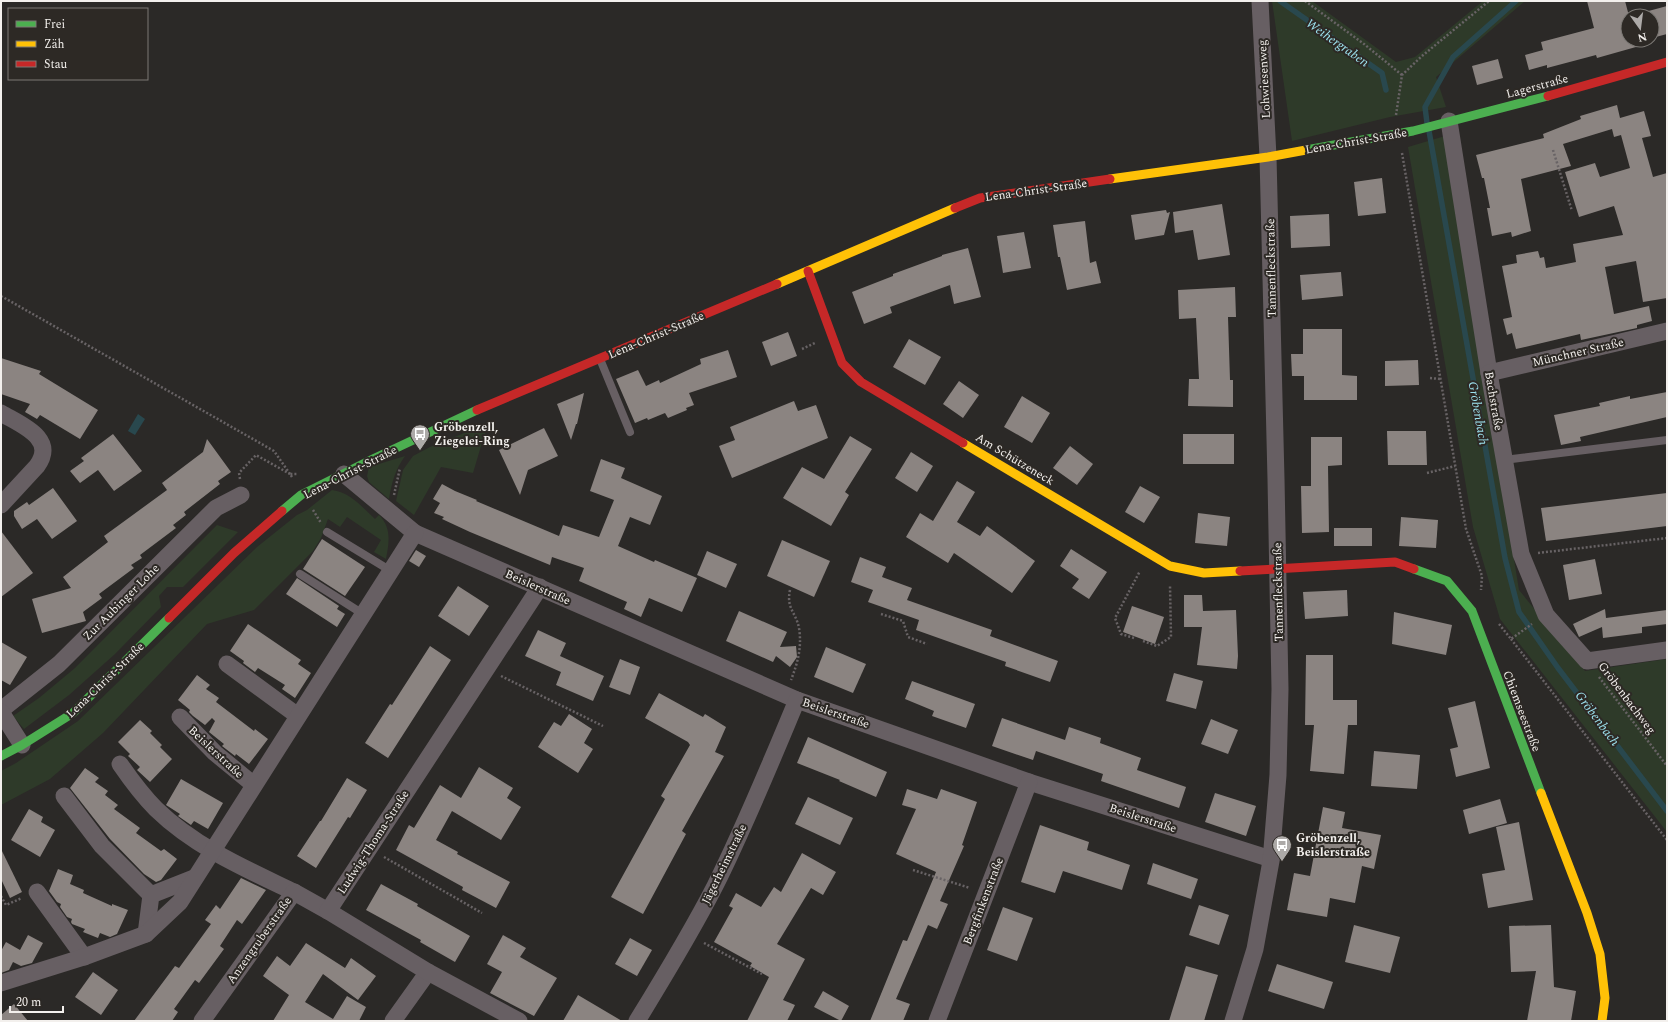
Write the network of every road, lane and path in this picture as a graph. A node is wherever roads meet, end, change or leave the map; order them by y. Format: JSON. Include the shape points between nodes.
{"nodes":[{"id":1,"x":1260,"y":1,"type":"edge"},
{"id":2,"x":1305,"y":1,"type":"edge"},
{"id":3,"x":1489,"y":1,"type":"edge"},
{"id":4,"x":1667,"y":62,"type":"edge"},
{"id":5,"x":1402,"y":76,"type":"junction"},
{"id":6,"x":1443,"y":123,"type":"junction"},
{"id":7,"x":1413,"y":131,"type":"joint"},
{"id":8,"x":1399,"y":133,"type":"junction"},
{"id":9,"x":1553,"y":150,"type":"dead end"},
{"id":10,"x":1268,"y":157,"type":"junction"},
{"id":11,"x":1572,"y":211,"type":"dead end"},
{"id":12,"x":808,"y":271,"type":"junction"},
{"id":13,"x":1,"y":296,"type":"edge"},
{"id":14,"x":1667,"y":331,"type":"edge"},
{"id":15,"x":600,"y":358,"type":"junction"},
{"id":16,"x":1489,"y":373,"type":"junction"},
{"id":17,"x":1430,"y":378,"type":"dead end"},
{"id":18,"x":1440,"y":379,"type":"junction"},
{"id":19,"x":1,"y":413,"type":"edge"},
{"id":20,"x":630,"y":432,"type":"dead end"},
{"id":21,"x":1667,"y":440,"type":"edge"},
{"id":22,"x":1504,"y":460,"type":"junction"},
{"id":23,"x":1455,"y":466,"type":"junction"},
{"id":24,"x":1427,"y":473,"type":"dead end"},
{"id":25,"x":344,"y":474,"type":"junction"},
{"id":26,"x":241,"y":496,"type":"joint"},
{"id":27,"x":1,"y":504,"type":"edge"},
{"id":28,"x":309,"y":505,"type":"dead end"},
{"id":29,"x":327,"y":532,"type":"joint"},
{"id":30,"x":415,"y":533,"type":"junction"},
{"id":31,"x":1667,"y":538,"type":"edge"},
{"id":32,"x":1149,"y":553,"type":"junction"},
{"id":33,"x":1521,"y":554,"type":"junction"},
{"id":34,"x":1170,"y":566,"type":"junction"},
{"id":35,"x":1278,"y":570,"type":"junction"},
{"id":36,"x":391,"y":571,"type":"junction"},
{"id":37,"x":300,"y":574,"type":"dead end"},
{"id":38,"x":540,"y":587,"type":"junction"},
{"id":39,"x":790,"y":590,"type":"dead end"},
{"id":40,"x":1472,"y":612,"type":"junction"},
{"id":41,"x":363,"y":614,"type":"junction"},
{"id":42,"x":881,"y":614,"type":"dead end"},
{"id":43,"x":1134,"y":638,"type":"dead end"},
{"id":44,"x":1511,"y":639,"type":"dead end"},
{"id":45,"x":1143,"y":641,"type":"dead end"},
{"id":46,"x":927,"y":644,"type":"dead end"},
{"id":47,"x":1667,"y":650,"type":"edge"},
{"id":48,"x":1587,"y":661,"type":"junction"},
{"id":49,"x":227,"y":664,"type":"dead end"},
{"id":50,"x":487,"y":668,"type":"junction"},
{"id":51,"x":790,"y":684,"type":"dead end"},
{"id":52,"x":797,"y":700,"type":"junction"},
{"id":53,"x":1,"y":711,"type":"edge"},
{"id":54,"x":298,"y":716,"type":"junction"},
{"id":55,"x":180,"y":717,"type":"dead end"},
{"id":56,"x":603,"y":726,"type":"dead end"},
{"id":57,"x":22,"y":745,"type":"junction"},
{"id":58,"x":1,"y":756,"type":"edge"},
{"id":59,"x":120,"y":764,"type":"dead end"},
{"id":60,"x":1667,"y":766,"type":"edge"},
{"id":61,"x":1029,"y":782,"type":"junction"},
{"id":62,"x":254,"y":786,"type":"junction"},
{"id":63,"x":64,"y":796,"type":"dead end"},
{"id":64,"x":1667,"y":840,"type":"edge"},
{"id":65,"x":369,"y":849,"type":"junction"},
{"id":66,"x":211,"y":851,"type":"junction"},
{"id":67,"x":1271,"y":859,"type":"junction"},
{"id":68,"x":913,"y":870,"type":"dead end"},
{"id":69,"x":194,"y":878,"type":"junction"},
{"id":70,"x":37,"y":892,"type":"joint"},
{"id":71,"x":294,"y":892,"type":"junction"},
{"id":72,"x":985,"y":893,"type":"junction"},
{"id":73,"x":151,"y":895,"type":"junction"},
{"id":74,"x":1,"y":896,"type":"edge"},
{"id":75,"x":328,"y":911,"type":"junction"},
{"id":76,"x":482,"y":913,"type":"dead end"},
{"id":77,"x":146,"y":934,"type":"junction"},
{"id":78,"x":688,"y":935,"type":"junction"},
{"id":79,"x":84,"y":957,"type":"junction"},
{"id":80,"x":428,"y":972,"type":"junction"},
{"id":81,"x":762,"y":974,"type":"dead end"},
{"id":82,"x":1,"y":982,"type":"edge"},
{"id":83,"x":202,"y":1021,"type":"edge"},
{"id":84,"x":393,"y":1021,"type":"edge"},
{"id":85,"x":519,"y":1021,"type":"edge"},
{"id":86,"x":637,"y":1021,"type":"edge"},
{"id":87,"x":937,"y":1021,"type":"edge"},
{"id":88,"x":1233,"y":1021,"type":"edge"},
{"id":89,"x":1602,"y":1021,"type":"edge"}],
"edges":[{"from":1,"to":10,"type":"street","name":"Lohwiesenweg"},
{"from":2,"to":5,"type":"path","via":[[1364,44]]},
{"from":3,"to":5,"type":"path","via":[[1422,56]]},
{"from":4,"to":6,"type":"street","name":"Lagerstraße"},
{"from":5,"to":8,"type":"path","via":[[1395,111]]},
{"from":6,"to":7,"type":"street","name":"Lagerstraße"},
{"from":6,"to":16,"type":"street","name":"Bachstraße"},
{"from":7,"to":8,"type":"street","name":"Lena-Christ-Straße"},
{"from":8,"to":10,"type":"street","name":"Lena-Christ-Straße"},
{"from":8,"to":18,"type":"path"},
{"from":9,"to":11,"type":"path"},
{"from":10,"to":12,"type":"street","name":"Lena-Christ-Straße","via":[[980,198]]},
{"from":10,"to":35,"type":"street","name":"Tannenfleckstraße"},
{"from":12,"to":15,"type":"street","name":"Lena-Christ-Straße"},
{"from":12,"to":32,"type":"street","name":"Am Schützeneck","via":[[842,363],[861,382]]},
{"from":13,"to":26,"type":"path","via":[[274,451],[290,474],[256,455],[239,473]]},
{"from":14,"to":16,"type":"street","name":"Münchner Straße"},
{"from":15,"to":20,"type":"lane"},
{"from":15,"to":25,"type":"street","name":"Lena-Christ-Straße","via":[[468,414]]},
{"from":16,"to":22,"type":"street","name":"Bachstraße"},
{"from":17,"to":18,"type":"path"},
{"from":18,"to":23,"type":"path"},
{"from":19,"to":27,"type":"street","via":[[34,433],[42,441],[44,450],[37,466]]},
{"from":21,"to":22,"type":"lane"},
{"from":22,"to":33,"type":"street","name":"Bachstraße"},
{"from":23,"to":24,"type":"path"},
{"from":23,"to":40,"type":"path","via":[[1466,529],[1482,576],[1481,599]]},
{"from":25,"to":30,"type":"street","name":"Beislerstraße"},
{"from":25,"to":57,"type":"street","name":"Lena-Christ-Straße","via":[[302,495],[234,553],[74,713]]},
{"from":26,"to":53,"type":"street","name":"Zur Aubinger Lohe","via":[[216,508],[59,664]]},
{"from":28,"to":29,"type":"path"},
{"from":29,"to":36,"type":"lane"},
{"from":30,"to":36,"type":"street","name":"Beislerstraße"},
{"from":30,"to":38,"type":"street","name":"Beislerstraße"},
{"from":31,"to":33,"type":"path"},
{"from":32,"to":34,"type":"street","name":"Am Schützeneck"},
{"from":32,"to":43,"type":"path","via":[[1115,618],[1121,634]]},
{"from":33,"to":48,"type":"street","name":"Bachstraße","via":[[1546,615]]},
{"from":34,"to":35,"type":"street","name":"Am Schützeneck","via":[[1204,573]]},
{"from":34,"to":45,"type":"path","via":[[1171,638],[1157,646]]},
{"from":35,"to":40,"type":"street","name":"Chiemseestraße","via":[[1395,562],[1447,581]]},
{"from":35,"to":67,"type":"street","name":"Tannenfleckstraße","via":[[1278,775]]},
{"from":36,"to":41,"type":"street","name":"Beislerstraße"},
{"from":37,"to":41,"type":"lane"},
{"from":38,"to":50,"type":"street","name":"Ludwig-Thoma-Straße"},
{"from":38,"to":52,"type":"street","name":"Beislerstraße"},
{"from":39,"to":51,"type":"path","via":[[788,601],[798,627],[799,658]]},
{"from":40,"to":89,"type":"street","name":"Chiemseestraße","via":[[1590,920],[1600,954],[1605,998]]},
{"from":41,"to":54,"type":"street","name":"Beislerstraße"},
{"from":42,"to":46,"type":"path","via":[[903,621],[908,637]]},
{"from":44,"to":64,"type":"path"},
{"from":47,"to":48,"type":"street"},
{"from":48,"to":60,"type":"path","name":"Gröbenbachweg"},
{"from":49,"to":54,"type":"street"},
{"from":50,"to":56,"type":"path"},
{"from":50,"to":65,"type":"street","name":"Ludwig-Thoma-Straße"},
{"from":52,"to":61,"type":"street","name":"Beislerstraße"},
{"from":52,"to":78,"type":"street","name":"Jägerheimstraße","via":[[715,886]]},
{"from":53,"to":57,"type":"street"},
{"from":54,"to":62,"type":"street","name":"Beislerstraße"},
{"from":55,"to":62,"type":"street","name":"Beislerstraße","via":[[214,753]]},
{"from":57,"to":58,"type":"street","name":"Lena-Christ-Straße"},
{"from":59,"to":66,"type":"street","via":[[156,809]]},
{"from":61,"to":67,"type":"street","name":"Beislerstraße"},
{"from":61,"to":72,"type":"street","name":"Bergfinkenstraße"},
{"from":62,"to":66,"type":"street","name":"Beislerstraße"},
{"from":63,"to":73,"type":"street","via":[[102,846]]},
{"from":65,"to":75,"type":"street","name":"Ludwig-Thoma-Straße"},
{"from":65,"to":76,"type":"path"},
{"from":66,"to":69,"type":"street"},
{"from":66,"to":71,"type":"street"},
{"from":67,"to":88,"type":"street","name":"Tannenfleckstraße","via":[[1255,949]]},
{"from":68,"to":72,"type":"path"},
{"from":69,"to":73,"type":"street"},
{"from":69,"to":77,"type":"street","via":[[180,902]]},
{"from":70,"to":74,"type":"path","via":[[6,905]]},
{"from":70,"to":79,"type":"street"},
{"from":71,"to":75,"type":"street","name":"Anzengruberstraße"},
{"from":71,"to":83,"type":"street","name":"Anzengruberstraße"},
{"from":72,"to":87,"type":"street","name":"Bergfinkenstraße"},
{"from":73,"to":77,"type":"street"},
{"from":75,"to":80,"type":"street"},
{"from":77,"to":79,"type":"street"},
{"from":78,"to":81,"type":"path"},
{"from":78,"to":86,"type":"street","name":"Jägerheimstraße"},
{"from":79,"to":82,"type":"street"},
{"from":80,"to":84,"type":"street"},
{"from":80,"to":85,"type":"street"}]}
